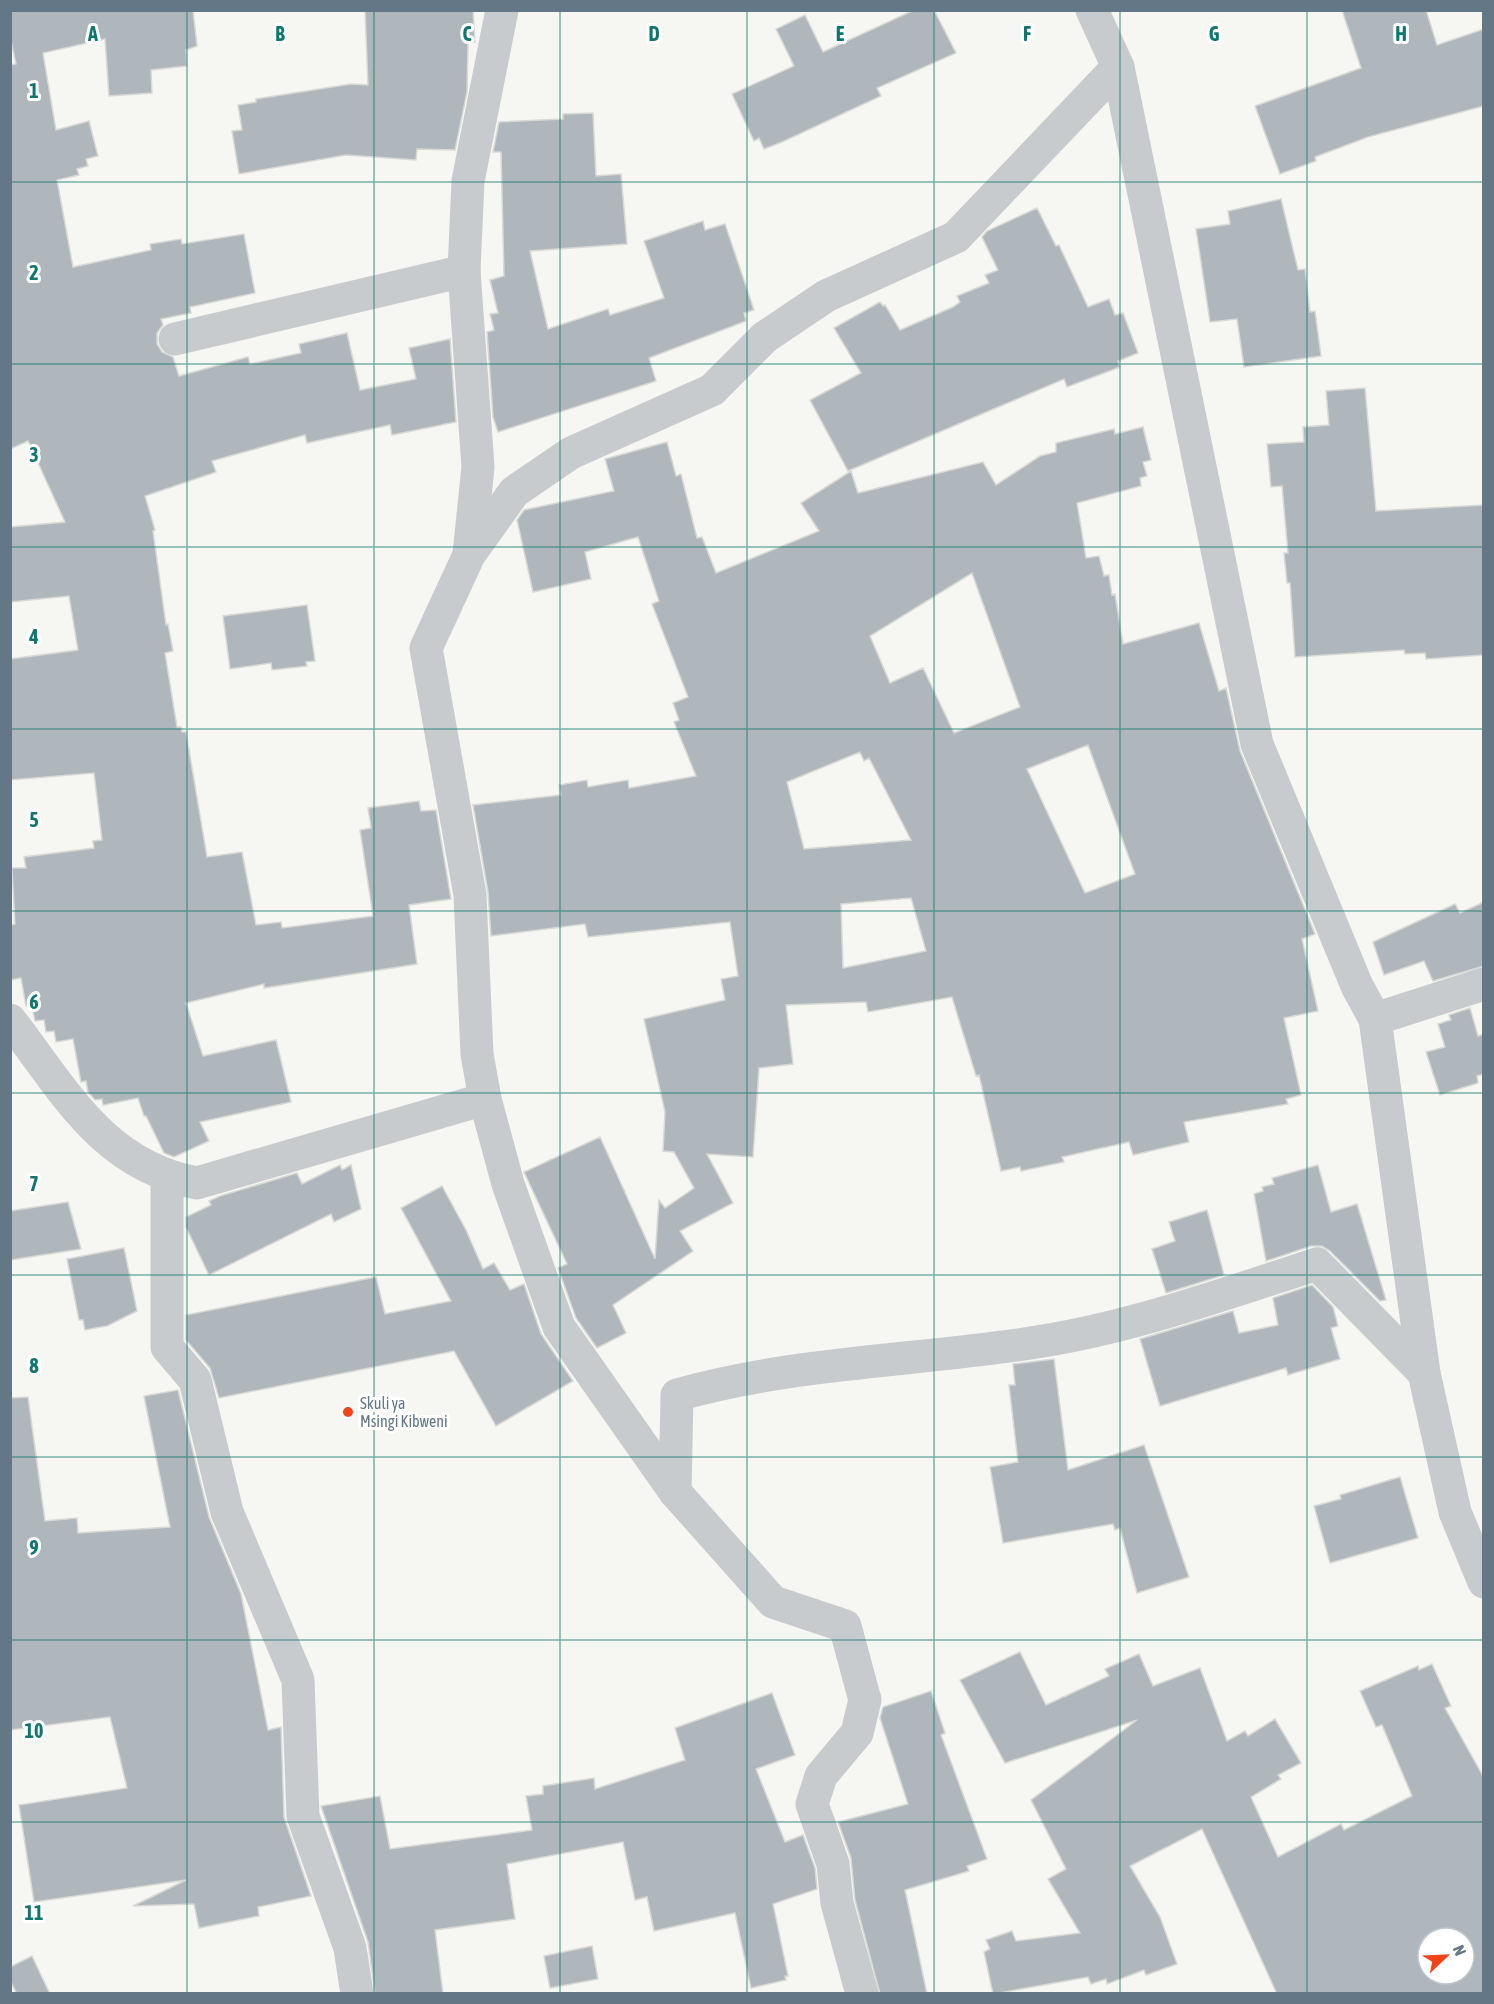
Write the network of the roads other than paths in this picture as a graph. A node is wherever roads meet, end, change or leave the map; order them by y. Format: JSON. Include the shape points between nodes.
{"nodes":[{"id":1,"x":502,"y":10,"type":"edge"},
{"id":2,"x":1092,"y":10,"type":"edge"},
{"id":3,"x":1118,"y":67,"type":"junction"},
{"id":4,"x":464,"y":271,"type":"junction"},
{"id":5,"x":174,"y":339,"type":"dead end"},
{"id":6,"x":468,"y":555,"type":"junction"},
{"id":7,"x":1484,"y":984,"type":"edge"},
{"id":8,"x":1374,"y":1019,"type":"junction"},
{"id":9,"x":10,"y":1020,"type":"edge"},
{"id":10,"x":485,"y":1099,"type":"junction"},
{"id":11,"x":166,"y":1178,"type":"junction"},
{"id":12,"x":1424,"y":1373,"type":"junction"},
{"id":13,"x":675,"y":1492,"type":"junction"},
{"id":14,"x":1484,"y":1582,"type":"edge"},
{"id":15,"x":357,"y":1994,"type":"edge"},
{"id":16,"x":862,"y":1994,"type":"edge"}],
"edges":[{"from":1,"to":4,"type":"street","via":[[468,182]]},
{"from":2,"to":3,"type":"street"},
{"from":3,"to":6,"type":"street","via":[[956,237],[826,296],[765,337],[711,390],[571,453],[514,492]]},
{"from":3,"to":8,"type":"street","via":[[1257,744]]},
{"from":4,"to":5,"type":"street"},
{"from":4,"to":6,"type":"street","via":[[478,466]]},
{"from":6,"to":10,"type":"street","via":[[426,648],[470,894],[477,1054]]},
{"from":7,"to":8,"type":"street"},
{"from":8,"to":12,"type":"street"},
{"from":9,"to":11,"type":"street","via":[[97,1133],[130,1159]]},
{"from":10,"to":11,"type":"street","via":[[197,1183]]},
{"from":10,"to":13,"type":"street","via":[[508,1184],[560,1328]]},
{"from":11,"to":15,"type":"street","via":[[167,1347],[195,1380],[227,1512],[298,1680],[303,1816],[351,1948]]},
{"from":12,"to":13,"type":"street","via":[[1317,1264],[1139,1321],[1026,1344],[777,1374],[677,1395]]},
{"from":12,"to":14,"type":"street","via":[[1455,1512]]},
{"from":13,"to":16,"type":"street","via":[[773,1602],[845,1626],[865,1700],[857,1733],[821,1776],[812,1804],[833,1864],[837,1903]]}]}
